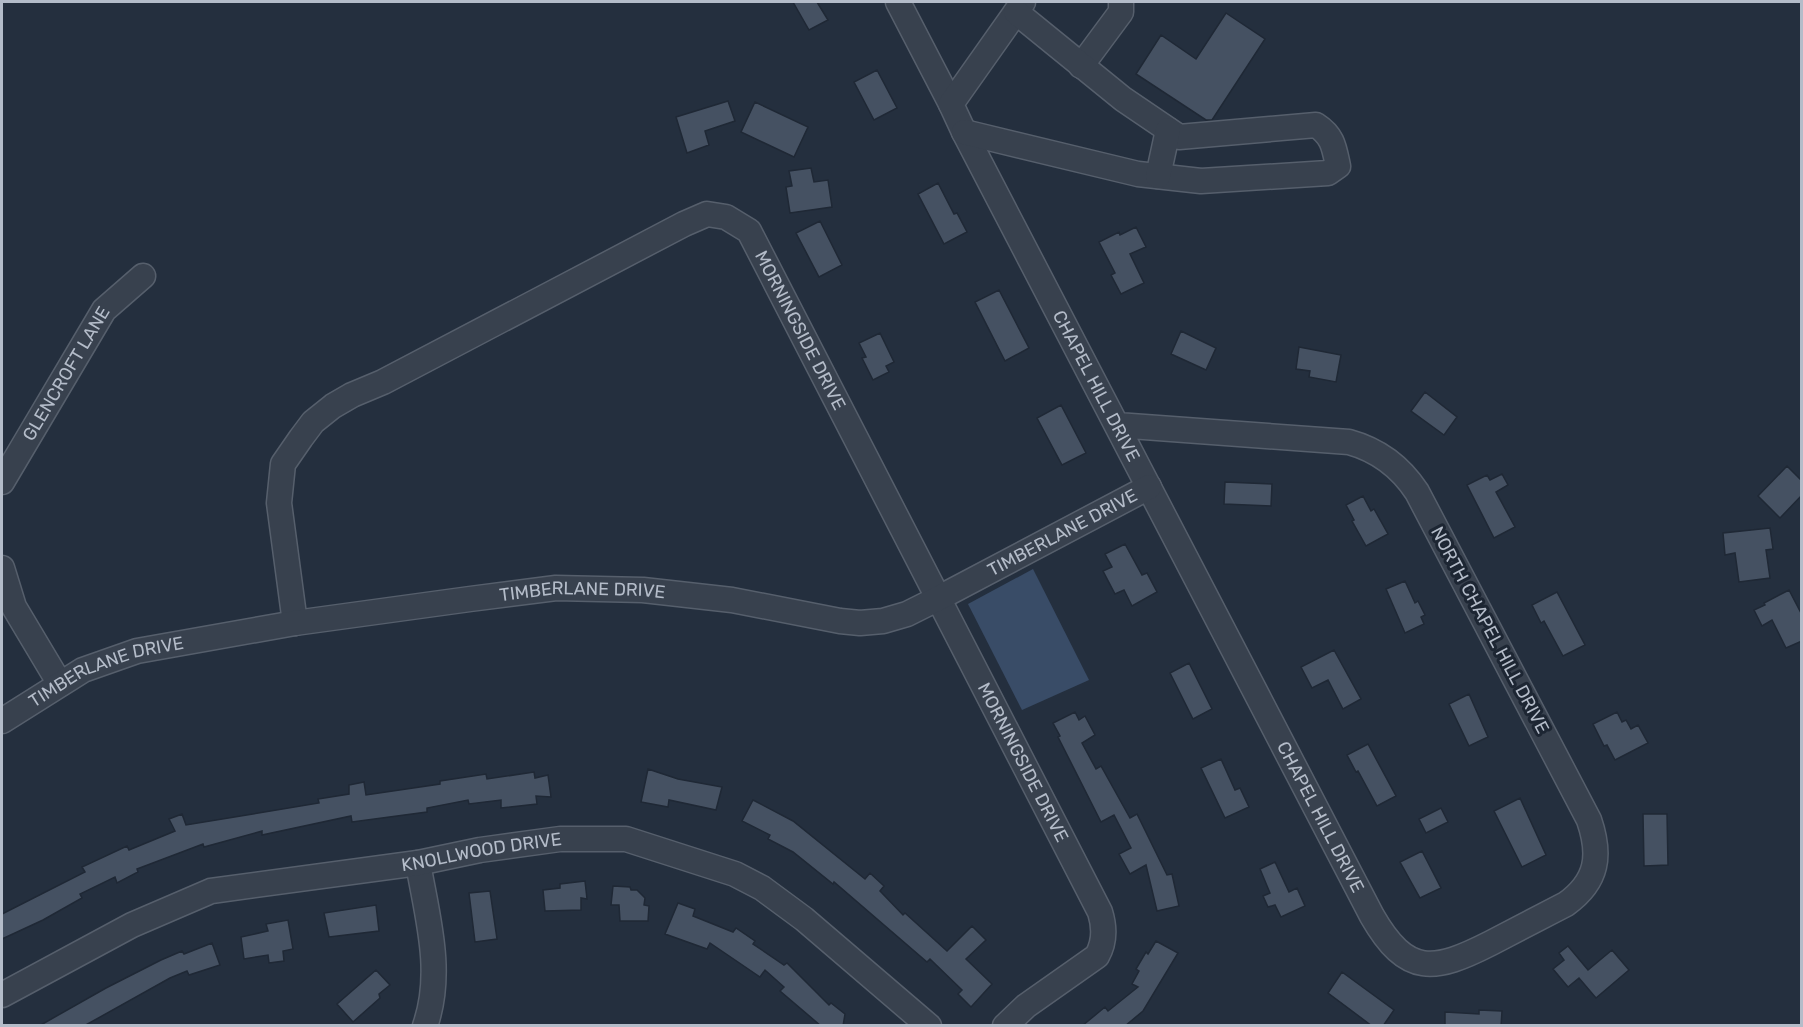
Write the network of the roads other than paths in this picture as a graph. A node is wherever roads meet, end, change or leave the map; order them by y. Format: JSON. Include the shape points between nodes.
{"nodes":[{"id":1,"x":898,"y":2,"type":"edge"},
{"id":2,"x":1122,"y":2,"type":"edge"},
{"id":3,"x":1019,"y":7,"type":"edge"},
{"id":4,"x":1081,"y":66,"type":"junction"},
{"id":5,"x":951,"y":104,"type":"junction"},
{"id":6,"x":1168,"y":130,"type":"junction"},
{"id":7,"x":964,"y":132,"type":"junction"},
{"id":8,"x":1158,"y":176,"type":"junction"},
{"id":9,"x":143,"y":276,"type":"dead end"},
{"id":10,"x":1117,"y":425,"type":"junction"},
{"id":11,"x":2,"y":482,"type":"edge"},
{"id":12,"x":1149,"y":487,"type":"junction"},
{"id":13,"x":2,"y":568,"type":"edge"},
{"id":14,"x":937,"y":599,"type":"junction"},
{"id":15,"x":295,"y":623,"type":"junction"},
{"id":16,"x":60,"y":684,"type":"junction"},
{"id":17,"x":2,"y":721,"type":"edge"},
{"id":18,"x":418,"y":863,"type":"junction"},
{"id":19,"x":1415,"y":961,"type":"joint"},
{"id":20,"x":2,"y":995,"type":"edge"},
{"id":21,"x":425,"y":1026,"type":"edge"},
{"id":22,"x":929,"y":1026,"type":"edge"},
{"id":23,"x":1005,"y":1026,"type":"edge"}],
"edges":[{"from":1,"to":5,"type":"street","name":"CHAPEL HILL DRIVE"},
{"from":2,"to":4,"type":"street","via":[[1121,12]]},
{"from":3,"to":4,"type":"street"},
{"from":3,"to":5,"type":"street"},
{"from":4,"to":6,"type":"street"},
{"from":5,"to":7,"type":"street","name":"CHAPEL HILL DRIVE"},
{"from":6,"to":8,"type":"street"},
{"from":6,"to":8,"type":"street","via":[[1179,137],[1316,125],[1327,132],[1338,166],[1328,173],[1201,181]]},
{"from":7,"to":8,"type":"street"},
{"from":7,"to":10,"type":"street","name":"CHAPEL HILL DRIVE"},
{"from":9,"to":11,"type":"street","name":"GLENCROFT LANE","via":[[104,310]]},
{"from":10,"to":12,"type":"street","name":"CHAPEL HILL DRIVE"},
{"from":10,"to":19,"type":"street","name":"NORTH CHAPEL HILL DRIVE","via":[[1349,442],[1387,459],[1417,492],[1589,820],[1596,862],[1586,887],[1566,904],[1463,957],[1436,964]]},
{"from":12,"to":14,"type":"street","name":"TIMBERLANE DRIVE"},
{"from":12,"to":19,"type":"street","name":"CHAPEL HILL DRIVE","via":[[1376,922],[1389,942]]},
{"from":13,"to":16,"type":"street","via":[[14,607]]},
{"from":14,"to":15,"type":"street","name":"TIMBERLANE DRIVE","via":[[907,614],[860,624],[732,600],[643,590],[556,588]]},
{"from":14,"to":15,"type":"street","name":"MORNINGSIDE DRIVE","via":[[749,231],[726,217],[707,214],[352,395],[313,422],[283,464],[279,503]]},
{"from":14,"to":23,"type":"street","name":"MORNINGSIDE DRIVE","via":[[1103,922],[1103,940],[1097,956],[1026,1006]]},
{"from":15,"to":16,"type":"street","name":"TIMBERLANE DRIVE","via":[[136,651],[83,670]]},
{"from":16,"to":17,"type":"street","name":"TIMBERLANE DRIVE"},
{"from":18,"to":20,"type":"street","name":"KNOLLWOOD DRIVE","via":[[211,891],[132,925]]},
{"from":18,"to":21,"type":"street","via":[[435,963],[431,1009]]},
{"from":18,"to":22,"type":"street","name":"KNOLLWOOD DRIVE","via":[[560,839],[626,839],[724,870],[762,888],[791,909]]}]}
